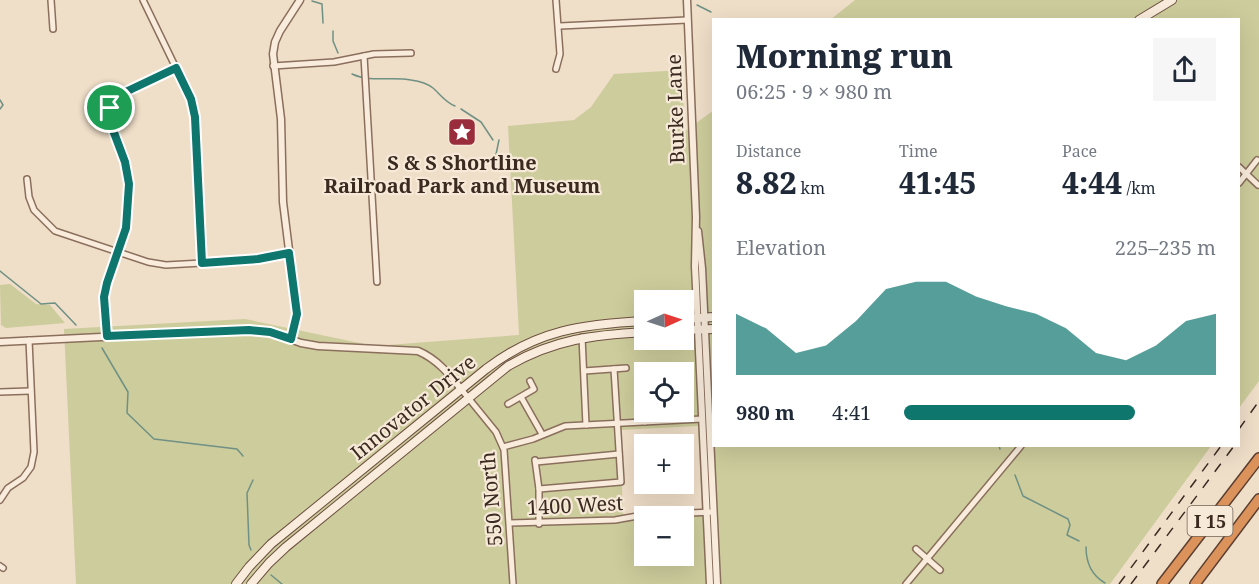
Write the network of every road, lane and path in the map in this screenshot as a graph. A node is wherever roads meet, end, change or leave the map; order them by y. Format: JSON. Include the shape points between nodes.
{"nodes":[{"id":1,"x":51,"y":0,"type":"edge"},
{"id":2,"x":143,"y":0,"type":"edge"},
{"id":3,"x":300,"y":0,"type":"edge"},
{"id":4,"x":556,"y":0,"type":"edge"},
{"id":5,"x":687,"y":0,"type":"edge"},
{"id":6,"x":1172,"y":0,"type":"edge"},
{"id":7,"x":1142,"y":18,"type":"edge"},
{"id":8,"x":687,"y":20,"type":"junction"},
{"id":9,"x":560,"y":26,"type":"junction"},
{"id":10,"x":53,"y":29,"type":"dead end"},
{"id":11,"x":411,"y":53,"type":"dead end"},
{"id":12,"x":364,"y":56,"type":"junction"},
{"id":13,"x":273,"y":66,"type":"junction"},
{"id":14,"x":176,"y":68,"type":"junction"},
{"id":15,"x":556,"y":69,"type":"dead end"},
{"id":16,"x":1257,"y":160,"type":"dead end"},
{"id":17,"x":1240,"y":168,"type":"edge"},
{"id":18,"x":1246,"y":174,"type":"junction"},
{"id":19,"x":27,"y":178,"type":"dead end"},
{"id":20,"x":1240,"y":182,"type":"edge"},
{"id":21,"x":1258,"y":185,"type":"edge"},
{"id":22,"x":118,"y":252,"type":"junction"},
{"id":23,"x":289,"y":253,"type":"junction"},
{"id":24,"x":202,"y":263,"type":"junction"},
{"id":25,"x":377,"y":282,"type":"dead end"},
{"id":26,"x":712,"y":317,"type":"edge"},
{"id":27,"x":694,"y":318,"type":"edge"},
{"id":28,"x":701,"y":318,"type":"junction"},
{"id":29,"x":634,"y":322,"type":"edge"},
{"id":30,"x":694,"y":329,"type":"edge"},
{"id":31,"x":702,"y":329,"type":"junction"},
{"id":32,"x":712,"y":329,"type":"edge"},
{"id":33,"x":634,"y":333,"type":"edge"},
{"id":34,"x":107,"y":336,"type":"junction"},
{"id":35,"x":582,"y":337,"type":"junction"},
{"id":36,"x":291,"y":339,"type":"junction"},
{"id":37,"x":29,"y":340,"type":"junction"},
{"id":38,"x":0,"y":342,"type":"edge"},
{"id":39,"x":626,"y":368,"type":"dead end"},
{"id":40,"x":614,"y":369,"type":"junction"},
{"id":41,"x":584,"y":371,"type":"junction"},
{"id":42,"x":530,"y":381,"type":"dead end"},
{"id":43,"x":461,"y":389,"type":"junction"},
{"id":44,"x":30,"y":391,"type":"junction"},
{"id":45,"x":0,"y":393,"type":"edge"},
{"id":46,"x":468,"y":397,"type":"junction"},
{"id":47,"x":521,"y":397,"type":"junction"},
{"id":48,"x":508,"y":404,"type":"dead end"},
{"id":49,"x":694,"y":419,"type":"edge"},
{"id":50,"x":702,"y":419,"type":"junction"},
{"id":51,"x":645,"y":422,"type":"edge"},
{"id":52,"x":617,"y":423,"type":"junction"},
{"id":53,"x":586,"y":425,"type":"junction"},
{"id":54,"x":542,"y":434,"type":"junction"},
{"id":55,"x":503,"y":447,"type":"junction"},
{"id":56,"x":1020,"y":447,"type":"edge"},
{"id":57,"x":619,"y":454,"type":"junction"},
{"id":58,"x":1259,"y":458,"type":"edge"},
{"id":59,"x":539,"y":489,"type":"junction"},
{"id":60,"x":1259,"y":499,"type":"edge"},
{"id":61,"x":0,"y":500,"type":"edge"},
{"id":62,"x":710,"y":512,"type":"junction"},
{"id":63,"x":510,"y":523,"type":"junction"},
{"id":64,"x":539,"y":524,"type":"junction"},
{"id":65,"x":916,"y":549,"type":"dead end"},
{"id":66,"x":927,"y":559,"type":"junction"},
{"id":67,"x":940,"y":570,"type":"dead end"},
{"id":68,"x":236,"y":584,"type":"edge"},
{"id":69,"x":251,"y":584,"type":"edge"},
{"id":70,"x":513,"y":584,"type":"edge"},
{"id":71,"x":710,"y":584,"type":"edge"},
{"id":72,"x":717,"y":584,"type":"edge"},
{"id":73,"x":906,"y":584,"type":"edge"},
{"id":74,"x":1162,"y":584,"type":"edge"},
{"id":75,"x":1195,"y":584,"type":"edge"}],
"edges":[{"from":1,"to":10,"type":"street"},
{"from":2,"to":14,"type":"street"},
{"from":3,"to":13,"type":"street","via":[[275,42]]},
{"from":4,"to":9,"type":"street"},
{"from":5,"to":8,"type":"street","name":"Burke Lane"},
{"from":6,"to":7,"type":"main road"},
{"from":8,"to":9,"type":"street"},
{"from":8,"to":28,"type":"street","name":"Burke Lane"},
{"from":9,"to":15,"type":"street"},
{"from":11,"to":12,"type":"street"},
{"from":12,"to":13,"type":"street"},
{"from":12,"to":25,"type":"street"},
{"from":13,"to":23,"type":"street","via":[[281,119]]},
{"from":14,"to":22,"type":"street","via":[[117,96],[110,108],[110,122],[129,184],[126,228]]},
{"from":14,"to":24,"type":"street","via":[[195,117]]},
{"from":16,"to":18,"type":"street"},
{"from":17,"to":18,"type":"street"},
{"from":18,"to":20,"type":"street"},
{"from":18,"to":21,"type":"street"},
{"from":19,"to":22,"type":"street","via":[[34,210],[55,231]]},
{"from":22,"to":24,"type":"street","via":[[156,264]]},
{"from":22,"to":34,"type":"street","via":[[104,297]]},
{"from":23,"to":24,"type":"street"},
{"from":23,"to":36,"type":"street","via":[[297,314]]},
{"from":26,"to":28,"type":"main road"},
{"from":27,"to":28,"type":"main road"},
{"from":28,"to":31,"type":"street","name":"Burke Lane"},
{"from":29,"to":43,"type":"main road","name":"Innovator Drive","via":[[586,325],[551,333],[510,352]]},
{"from":30,"to":31,"type":"main road"},
{"from":31,"to":32,"type":"main road"},
{"from":31,"to":50,"type":"street","name":"Burke Lane"},
{"from":31,"to":62,"type":"street","name":"Burke Lane"},
{"from":33,"to":35,"type":"main road","name":"Innovator Drive"},
{"from":34,"to":36,"type":"street","via":[[249,330]]},
{"from":34,"to":37,"type":"street"},
{"from":35,"to":41,"type":"street"},
{"from":35,"to":46,"type":"main road","name":"Innovator Drive","via":[[528,355]]},
{"from":36,"to":43,"type":"street","via":[[318,346],[418,351],[440,365]]},
{"from":37,"to":38,"type":"street"},
{"from":37,"to":44,"type":"street"},
{"from":39,"to":40,"type":"street"},
{"from":40,"to":41,"type":"street"},
{"from":40,"to":52,"type":"street"},
{"from":41,"to":53,"type":"street"},
{"from":42,"to":47,"type":"street","via":[[534,389]]},
{"from":43,"to":46,"type":"street","name":"550 North"},
{"from":43,"to":68,"type":"main road","name":"Innovator Drive","via":[[271,544]]},
{"from":44,"to":45,"type":"street"},
{"from":44,"to":61,"type":"street","via":[[34,452],[31,467]]},
{"from":46,"to":55,"type":"street","name":"550 North"},
{"from":46,"to":69,"type":"main road","name":"Innovator Drive","via":[[286,547]]},
{"from":47,"to":48,"type":"street"},
{"from":47,"to":54,"type":"street"},
{"from":49,"to":50,"type":"street"},
{"from":50,"to":62,"type":"street","name":"Burke Lane"},
{"from":51,"to":52,"type":"street"},
{"from":52,"to":53,"type":"street"},
{"from":52,"to":57,"type":"street"},
{"from":53,"to":54,"type":"street","via":[[565,426]]},
{"from":54,"to":55,"type":"street"},
{"from":55,"to":63,"type":"street","name":"550 North"},
{"from":56,"to":66,"type":"street"},
{"from":57,"to":59,"type":"street","via":[[621,482]]},
{"from":57,"to":59,"type":"street","via":[[535,460]]},
{"from":58,"to":74,"type":"highway","number":"I 15"},
{"from":59,"to":64,"type":"street"},
{"from":60,"to":75,"type":"highway","number":"I 15"},
{"from":62,"to":64,"type":"street","name":"1400 West"},
{"from":62,"to":71,"type":"street","name":"Burke Lane"},
{"from":62,"to":72,"type":"street","name":"Burke Lane"},
{"from":63,"to":64,"type":"street","name":"1400 West"},
{"from":63,"to":70,"type":"street","name":"550 North"},
{"from":65,"to":66,"type":"street"},
{"from":66,"to":67,"type":"street"},
{"from":66,"to":73,"type":"street"}]}
